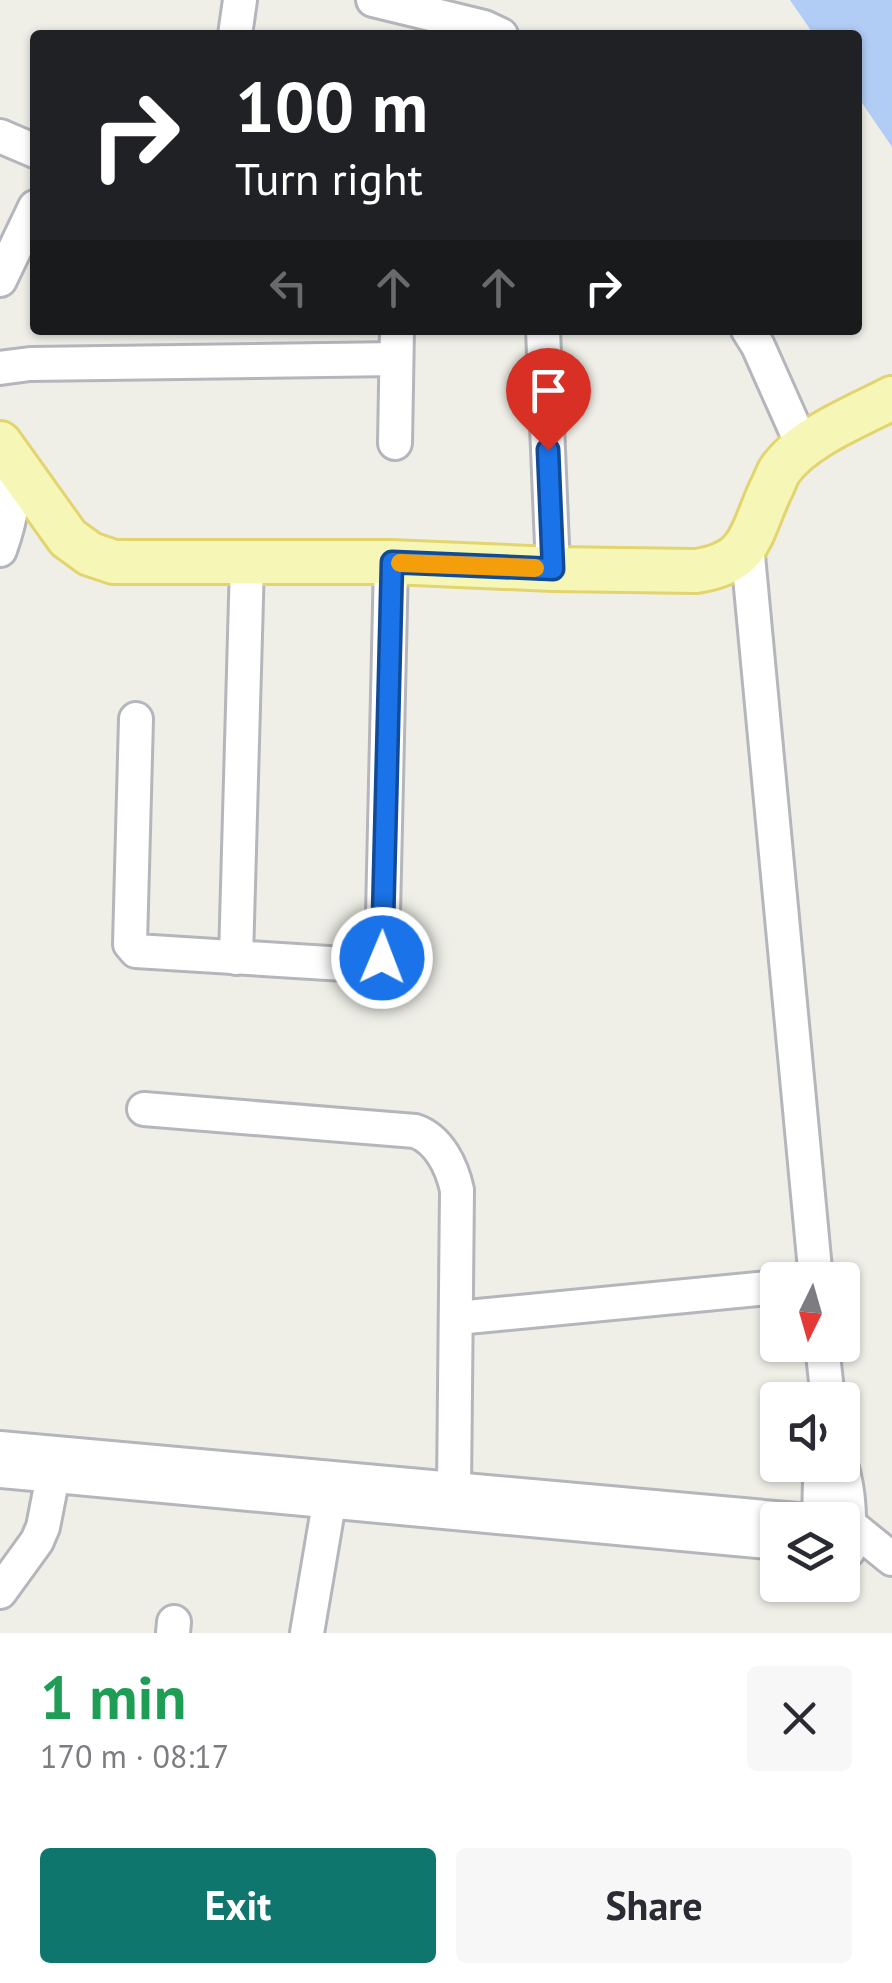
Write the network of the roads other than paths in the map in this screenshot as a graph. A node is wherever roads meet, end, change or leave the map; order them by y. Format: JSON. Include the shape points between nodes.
{"nodes":[{"id":1,"x":240,"y":0,"type":"edge"},
{"id":2,"x":373,"y":0,"type":"edge"},
{"id":3,"x":236,"y":30,"type":"edge"},
{"id":4,"x":490,"y":30,"type":"edge"},
{"id":5,"x":0,"y":136,"type":"edge"},
{"id":6,"x":30,"y":149,"type":"edge"},
{"id":7,"x":30,"y":217,"type":"edge"},
{"id":8,"x":0,"y":280,"type":"edge"},
{"id":9,"x":543,"y":335,"type":"edge"},
{"id":10,"x":751,"y":335,"type":"edge"},
{"id":11,"x":397,"y":345,"type":"edge"},
{"id":12,"x":112,"y":346,"type":"edge"},
{"id":13,"x":0,"y":368,"type":"edge"},
{"id":14,"x":892,"y":398,"type":"edge"},
{"id":15,"x":395,"y":443,"type":"dead end"},
{"id":16,"x":803,"y":447,"type":"junction"},
{"id":17,"x":4,"y":449,"type":"edge"},
{"id":18,"x":747,"y":545,"type":"junction"},
{"id":19,"x":0,"y":550,"type":"edge"},
{"id":20,"x":392,"y":562,"type":"junction"},
{"id":21,"x":247,"y":563,"type":"junction"},
{"id":22,"x":553,"y":569,"type":"junction"},
{"id":23,"x":136,"y":718,"type":"dead end"},
{"id":24,"x":236,"y":958,"type":"junction"},
{"id":25,"x":144,"y":1109,"type":"dead end"},
{"id":26,"x":814,"y":1262,"type":"edge"},
{"id":27,"x":760,"y":1289,"type":"edge"},
{"id":28,"x":457,"y":1318,"type":"junction"},
{"id":29,"x":0,"y":1448,"type":"edge"},
{"id":30,"x":0,"y":1471,"type":"edge"},
{"id":31,"x":53,"y":1476,"type":"junction"},
{"id":32,"x":331,"y":1490,"type":"junction"},
{"id":33,"x":454,"y":1490,"type":"junction"},
{"id":34,"x":760,"y":1517,"type":"edge"},
{"id":35,"x":760,"y":1541,"type":"edge"},
{"id":36,"x":860,"y":1544,"type":"edge"},
{"id":37,"x":892,"y":1560,"type":"edge"},
{"id":38,"x":0,"y":1592,"type":"edge"},
{"id":39,"x":307,"y":1633,"type":"edge"}],
"edges":[{"from":1,"to":3,"type":"street"},
{"from":2,"to":4,"type":"street"},
{"from":5,"to":6,"type":"street"},
{"from":7,"to":8,"type":"street"},
{"from":9,"to":22,"type":"street"},
{"from":10,"to":16,"type":"street"},
{"from":11,"to":12,"type":"street"},
{"from":11,"to":15,"type":"street"},
{"from":12,"to":13,"type":"street"},
{"from":14,"to":16,"type":"main road"},
{"from":16,"to":18,"type":"main road","via":[[780,469]]},
{"from":17,"to":19,"type":"street","via":[[14,488]]},
{"from":17,"to":21,"type":"main road","via":[[68,538],[90,554],[114,562]]},
{"from":18,"to":22,"type":"main road","via":[[733,560],[696,571]]},
{"from":18,"to":26,"type":"street"},
{"from":20,"to":21,"type":"main road"},
{"from":20,"to":22,"type":"main road"},
{"from":20,"to":24,"type":"street","via":[[381,962]]},
{"from":21,"to":24,"type":"street"},
{"from":23,"to":24,"type":"street","via":[[130,944],[136,952]]},
{"from":25,"to":28,"type":"street","via":[[424,1134],[448,1163],[457,1190]]},
{"from":27,"to":28,"type":"street"},
{"from":28,"to":33,"type":"street"},
{"from":29,"to":32,"type":"street"},
{"from":30,"to":31,"type":"street"},
{"from":31,"to":32,"type":"street"},
{"from":31,"to":38,"type":"street","via":[[36,1541]]},
{"from":32,"to":33,"type":"street"},
{"from":32,"to":35,"type":"street"},
{"from":32,"to":39,"type":"street"},
{"from":33,"to":34,"type":"street"},
{"from":36,"to":37,"type":"street"}]}
